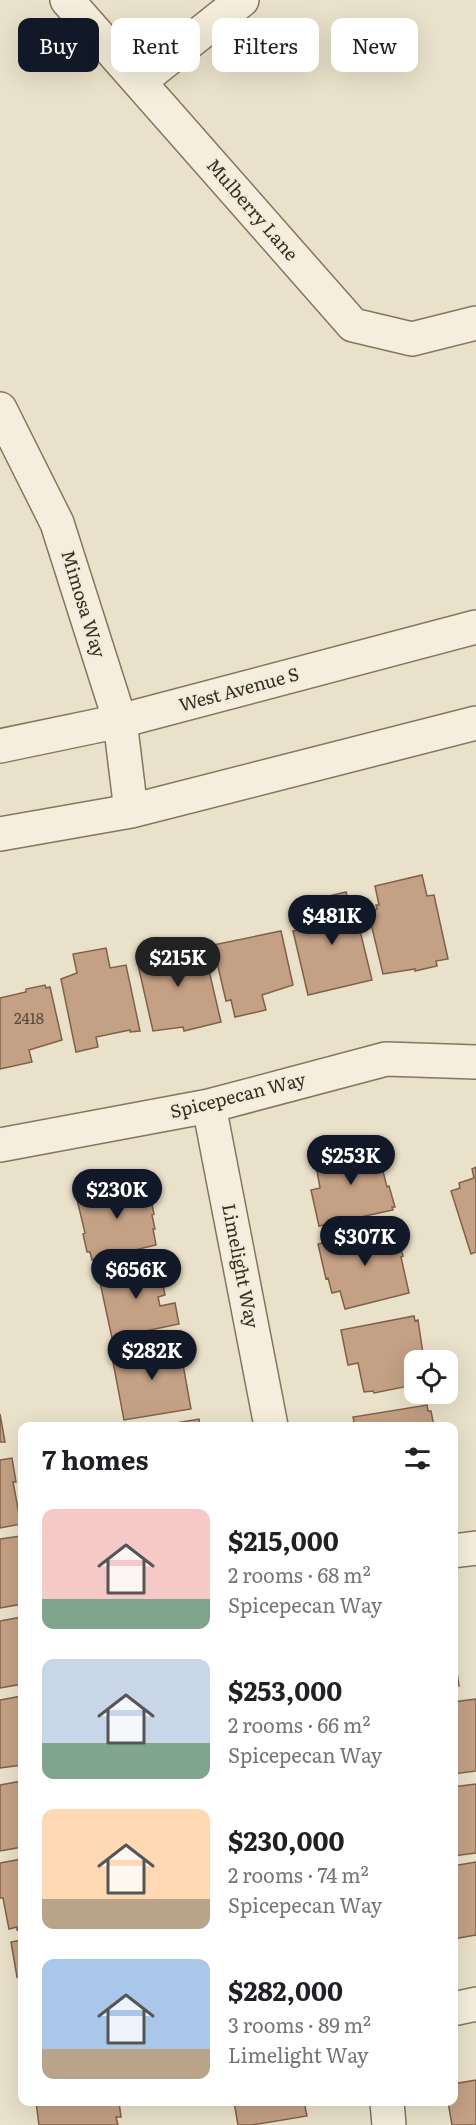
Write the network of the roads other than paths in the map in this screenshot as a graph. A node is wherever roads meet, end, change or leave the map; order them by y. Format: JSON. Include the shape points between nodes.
{"nodes":[{"id":1,"x":68,"y":0,"type":"edge"},
{"id":2,"x":242,"y":0,"type":"edge"},
{"id":3,"x":139,"y":82,"type":"junction"},
{"id":4,"x":476,"y":323,"type":"edge"},
{"id":5,"x":0,"y":409,"type":"edge"},
{"id":6,"x":476,"y":627,"type":"edge"},
{"id":7,"x":120,"y":722,"type":"junction"},
{"id":8,"x":476,"y":723,"type":"edge"},
{"id":9,"x":0,"y":746,"type":"edge"},
{"id":10,"x":131,"y":811,"type":"junction"},
{"id":11,"x":0,"y":834,"type":"edge"},
{"id":12,"x":476,"y":1062,"type":"edge"},
{"id":13,"x":210,"y":1106,"type":"junction"},
{"id":14,"x":0,"y":1145,"type":"edge"},
{"id":15,"x":270,"y":1422,"type":"edge"},
{"id":16,"x":476,"y":1548,"type":"edge"},
{"id":17,"x":458,"y":1550,"type":"edge"},
{"id":18,"x":476,"y":2004,"type":"edge"},
{"id":19,"x":458,"y":2008,"type":"edge"},
{"id":20,"x":387,"y":2106,"type":"edge"},
{"id":21,"x":389,"y":2125,"type":"edge"}],
"edges":[{"from":1,"to":3,"type":"street","name":"Mulberry Lane"},
{"from":2,"to":3,"type":"street"},
{"from":3,"to":4,"type":"street","name":"Mulberry Lane","via":[[353,325],[412,339]]},
{"from":5,"to":7,"type":"street","name":"Mimosa Way","via":[[57,523]]},
{"from":6,"to":7,"type":"street","name":"West Avenue S"},
{"from":7,"to":9,"type":"street","name":"West Avenue S"},
{"from":7,"to":10,"type":"street","name":"Mimosa Way"},
{"from":8,"to":10,"type":"street"},
{"from":10,"to":11,"type":"street"},
{"from":12,"to":13,"type":"street","name":"Spicepecan Way","via":[[386,1059]]},
{"from":13,"to":14,"type":"street","name":"Spicepecan Way"},
{"from":13,"to":15,"type":"street","name":"Limelight Way"},
{"from":16,"to":17,"type":"street"},
{"from":18,"to":19,"type":"street"},
{"from":20,"to":21,"type":"street"}]}
